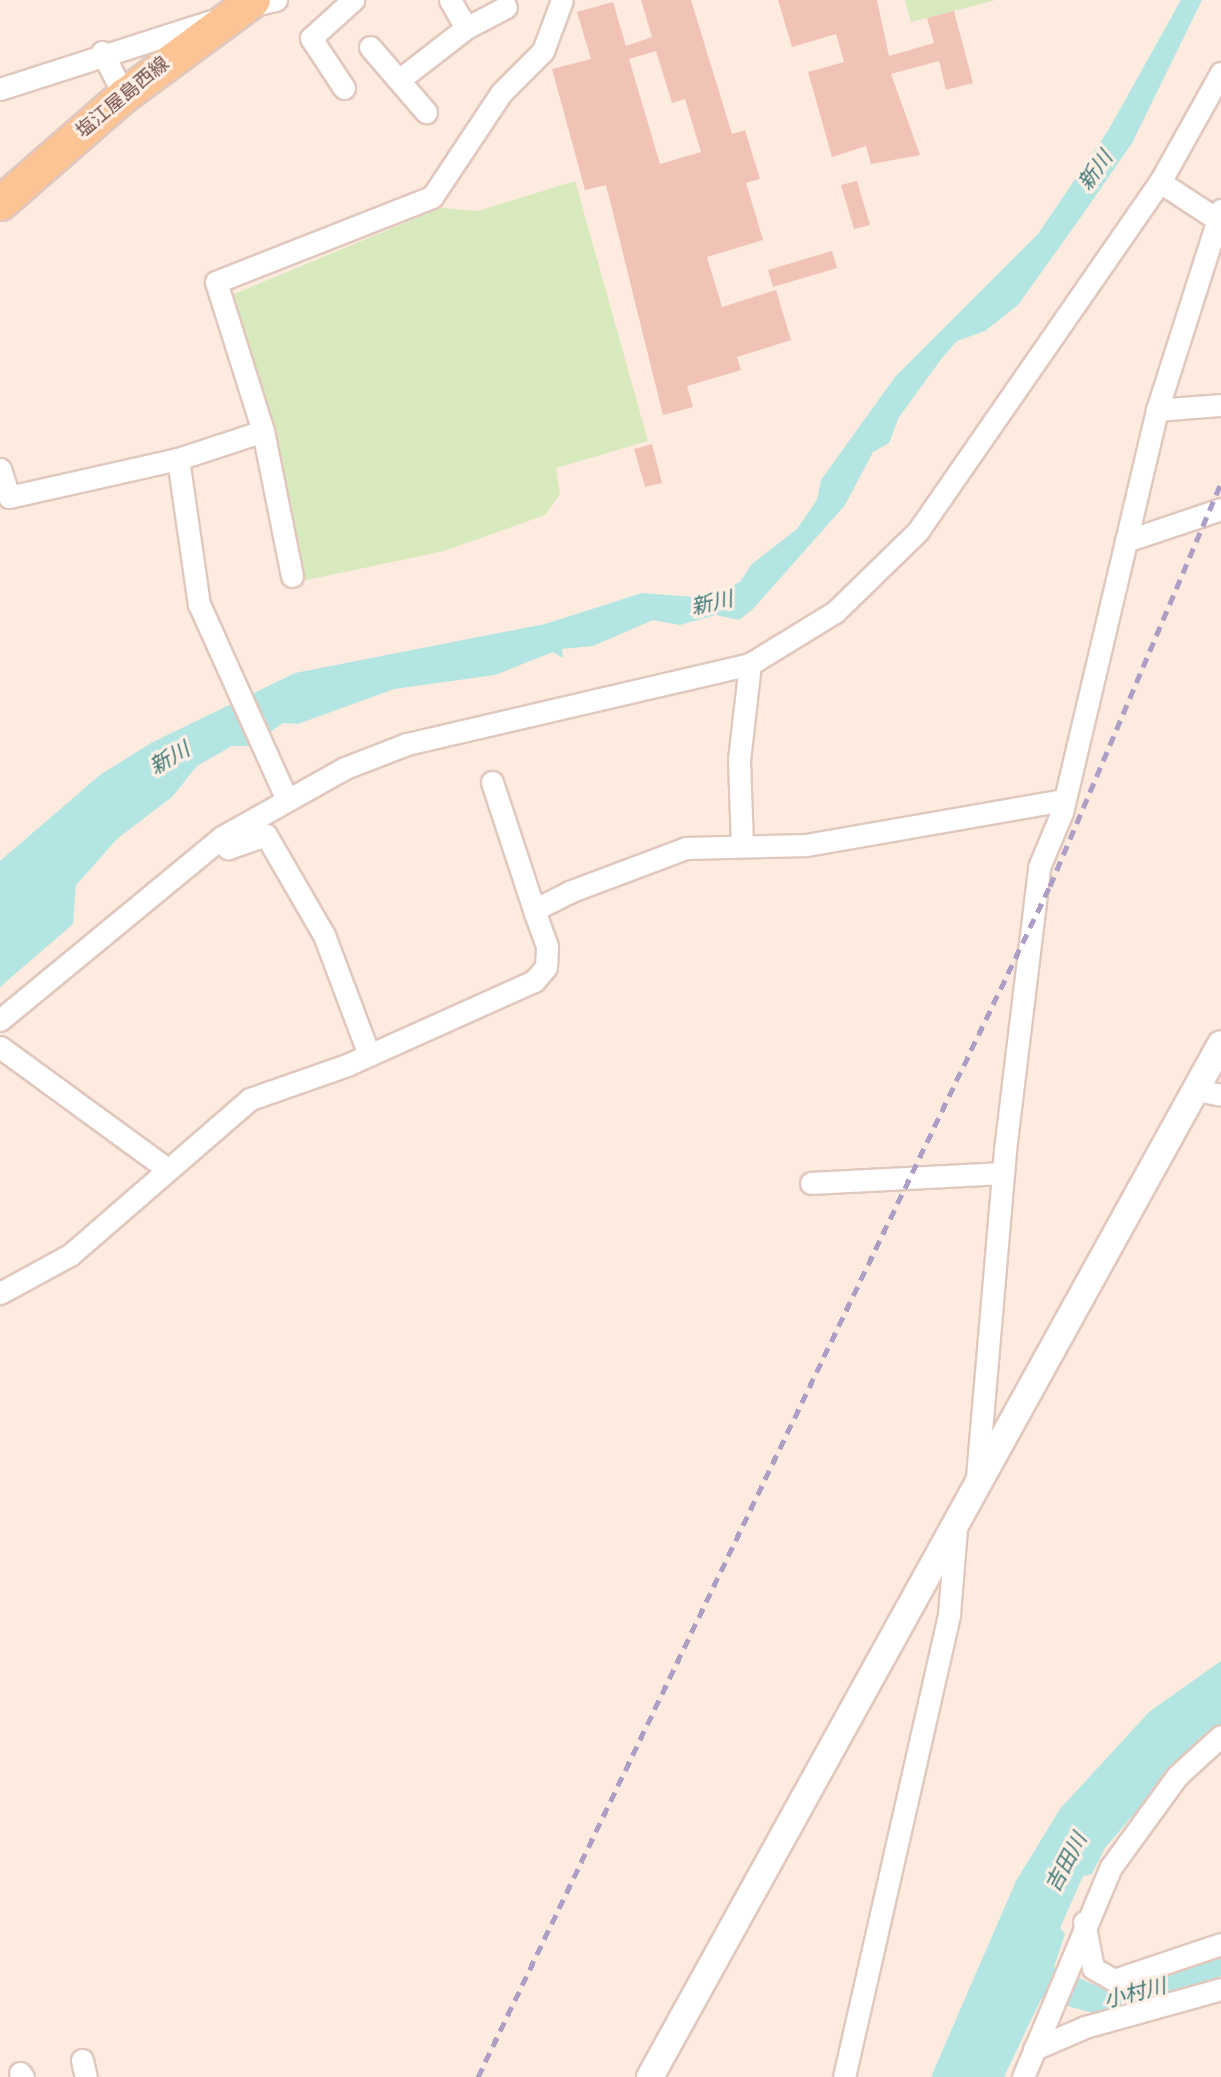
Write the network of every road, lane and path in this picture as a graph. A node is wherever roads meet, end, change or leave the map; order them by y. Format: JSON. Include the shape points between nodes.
{"nodes":[{"id":1,"x":276,"y":0,"type":"edge"},
{"id":2,"x":353,"y":0,"type":"edge"},
{"id":3,"x":450,"y":0,"type":"edge"},
{"id":4,"x":562,"y":0,"type":"edge"},
{"id":5,"x":506,"y":7,"type":"dead end"},
{"id":6,"x":236,"y":9,"type":"edge"},
{"id":7,"x":466,"y":28,"type":"junction"},
{"id":8,"x":370,"y":47,"type":"dead end"},
{"id":9,"x":102,"y":52,"type":"junction"},
{"id":10,"x":1221,"y":73,"type":"edge"},
{"id":11,"x":399,"y":80,"type":"junction"},
{"id":12,"x":344,"y":88,"type":"dead end"},
{"id":13,"x":0,"y":89,"type":"edge"},
{"id":14,"x":124,"y":95,"type":"junction"},
{"id":15,"x":426,"y":111,"type":"dead end"},
{"id":16,"x":1160,"y":182,"type":"junction"},
{"id":17,"x":0,"y":203,"type":"edge"},
{"id":18,"x":1220,"y":215,"type":"edge"},
{"id":19,"x":1221,"y":405,"type":"edge"},
{"id":20,"x":1157,"y":410,"type":"junction"},
{"id":21,"x":263,"y":431,"type":"junction"},
{"id":22,"x":178,"y":459,"type":"junction"},
{"id":23,"x":0,"y":469,"type":"edge"},
{"id":24,"x":1221,"y":509,"type":"edge"},
{"id":25,"x":1126,"y":541,"type":"junction"},
{"id":26,"x":292,"y":576,"type":"dead end"},
{"id":27,"x":750,"y":664,"type":"junction"},
{"id":28,"x":492,"y":782,"type":"dead end"},
{"id":29,"x":286,"y":797,"type":"junction"},
{"id":30,"x":1064,"y":800,"type":"junction"},
{"id":31,"x":222,"y":838,"type":"junction"},
{"id":32,"x":742,"y":846,"type":"junction"},
{"id":33,"x":534,"y":910,"type":"junction"},
{"id":34,"x":0,"y":1020,"type":"edge"},
{"id":35,"x":1221,"y":1044,"type":"edge"},
{"id":36,"x":0,"y":1047,"type":"edge"},
{"id":37,"x":369,"y":1055,"type":"junction"},
{"id":38,"x":1209,"y":1092,"type":"edge"},
{"id":39,"x":167,"y":1169,"type":"junction"},
{"id":40,"x":1003,"y":1173,"type":"junction"},
{"id":41,"x":811,"y":1183,"type":"dead end"},
{"id":42,"x":0,"y":1293,"type":"edge"},
{"id":43,"x":976,"y":1489,"type":"junction"},
{"id":44,"x":956,"y":1528,"type":"junction"},
{"id":45,"x":1221,"y":1736,"type":"edge"},
{"id":46,"x":1084,"y":1922,"type":"junction"},
{"id":47,"x":1221,"y":1944,"type":"edge"},
{"id":48,"x":1221,"y":1989,"type":"edge"},
{"id":49,"x":1037,"y":2040,"type":"junction"},
{"id":50,"x":650,"y":2077,"type":"edge"},
{"id":51,"x":844,"y":2077,"type":"edge"},
{"id":52,"x":1023,"y":2077,"type":"edge"}],
"edges":[{"from":1,"to":6,"type":"street"},
{"from":2,"to":12,"type":"street","via":[[311,38]]},
{"from":3,"to":7,"type":"street"},
{"from":4,"to":21,"type":"street","via":[[543,51],[501,93],[432,197],[216,282]]},
{"from":5,"to":7,"type":"street"},
{"from":6,"to":9,"type":"street"},
{"from":6,"to":14,"type":"main road","name":"塩江屋島西線"},
{"from":7,"to":11,"type":"street"},
{"from":8,"to":11,"type":"street"},
{"from":9,"to":13,"type":"street"},
{"from":9,"to":14,"type":"street"},
{"from":10,"to":16,"type":"street"},
{"from":11,"to":15,"type":"street"},
{"from":14,"to":17,"type":"main road","name":"塩江屋島西線"},
{"from":16,"to":18,"type":"street"},
{"from":16,"to":27,"type":"street","via":[[898,558],[835,612]]},
{"from":18,"to":20,"type":"street"},
{"from":19,"to":20,"type":"street"},
{"from":20,"to":25,"type":"street"},
{"from":21,"to":22,"type":"street"},
{"from":21,"to":26,"type":"street"},
{"from":22,"to":23,"type":"street","via":[[9,497]]},
{"from":22,"to":29,"type":"street","via":[[189,517],[191,573]]},
{"from":24,"to":25,"type":"street"},
{"from":25,"to":30,"type":"street"},
{"from":27,"to":29,"type":"street","via":[[407,744]]},
{"from":27,"to":32,"type":"street","via":[[739,760]]},
{"from":28,"to":33,"type":"street"},
{"from":29,"to":31,"type":"street"},
{"from":30,"to":32,"type":"street","via":[[806,845]]},
{"from":30,"to":40,"type":"street","via":[[1039,867]]},
{"from":31,"to":34,"type":"street"},
{"from":31,"to":37,"type":"street","via":[[229,848],[266,835],[324,935]]},
{"from":32,"to":33,"type":"street","via":[[686,848]]},
{"from":33,"to":37,"type":"street","via":[[547,946],[546,967],[534,981]]},
{"from":35,"to":38,"type":"street"},
{"from":36,"to":39,"type":"street"},
{"from":37,"to":39,"type":"street","via":[[250,1099]]},
{"from":38,"to":43,"type":"street"},
{"from":39,"to":42,"type":"street","via":[[70,1255]]},
{"from":40,"to":41,"type":"street"},
{"from":40,"to":43,"type":"street"},
{"from":43,"to":44,"type":"street"},
{"from":44,"to":50,"type":"street"},
{"from":44,"to":51,"type":"street","via":[[949,1615]]},
{"from":45,"to":46,"type":"street","via":[[1177,1776],[1129,1837]]},
{"from":46,"to":47,"type":"street","via":[[1093,1968],[1114,1980]]},
{"from":46,"to":49,"type":"street"},
{"from":48,"to":49,"type":"street"},
{"from":49,"to":52,"type":"street"}]}
